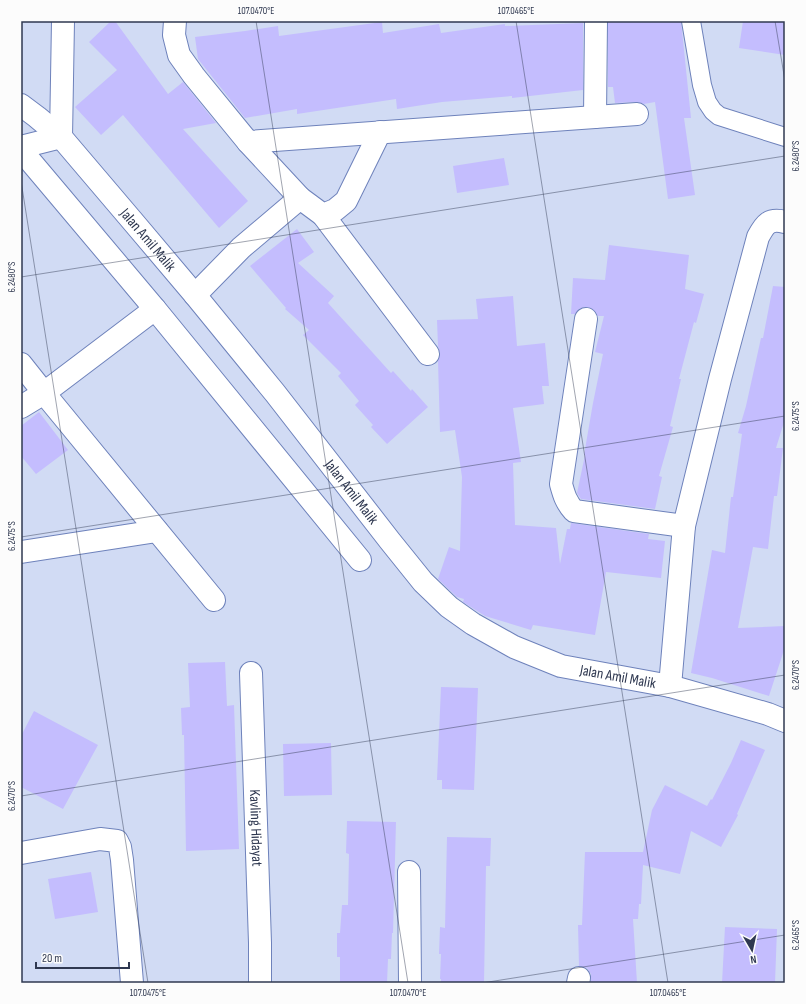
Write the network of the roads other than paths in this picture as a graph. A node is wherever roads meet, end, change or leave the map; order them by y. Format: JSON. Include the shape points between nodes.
{"nodes":[{"id":1,"x":63,"y":21,"type":"edge"},
{"id":2,"x":175,"y":21,"type":"edge"},
{"id":3,"x":596,"y":21,"type":"edge"},
{"id":4,"x":691,"y":21,"type":"edge"},
{"id":5,"x":21,"y":105,"type":"edge"},
{"id":6,"x":637,"y":114,"type":"dead end"},
{"id":7,"x":595,"y":117,"type":"junction"},
{"id":8,"x":380,"y":132,"type":"junction"},
{"id":9,"x":785,"y":136,"type":"edge"},
{"id":10,"x":61,"y":137,"type":"junction"},
{"id":11,"x":248,"y":142,"type":"junction"},
{"id":12,"x":21,"y":148,"type":"edge"},
{"id":13,"x":300,"y":198,"type":"junction"},
{"id":14,"x":323,"y":215,"type":"junction"},
{"id":15,"x":785,"y":222,"type":"edge"},
{"id":16,"x":196,"y":295,"type":"junction"},
{"id":17,"x":155,"y":309,"type":"junction"},
{"id":18,"x":586,"y":319,"type":"dead end"},
{"id":19,"x":428,"y":354,"type":"dead end"},
{"id":20,"x":21,"y":364,"type":"edge"},
{"id":21,"x":44,"y":393,"type":"junction"},
{"id":22,"x":21,"y":407,"type":"edge"},
{"id":23,"x":684,"y":526,"type":"junction"},
{"id":24,"x":157,"y":531,"type":"junction"},
{"id":25,"x":21,"y":552,"type":"edge"},
{"id":26,"x":360,"y":560,"type":"dead end"},
{"id":27,"x":214,"y":600,"type":"dead end"},
{"id":28,"x":251,"y":673,"type":"dead end"},
{"id":29,"x":670,"y":686,"type":"junction"},
{"id":30,"x":785,"y":721,"type":"edge"},
{"id":31,"x":21,"y":853,"type":"edge"},
{"id":32,"x":409,"y":872,"type":"dead end"},
{"id":33,"x":132,"y":983,"type":"edge"},
{"id":34,"x":260,"y":983,"type":"edge"},
{"id":35,"x":410,"y":983,"type":"edge"}],
"edges":[{"from":1,"to":10,"type":"street"},
{"from":2,"to":11,"type":"street","via":[[174,35],[179,55]]},
{"from":3,"to":7,"type":"street"},
{"from":4,"to":9,"type":"lane","via":[[702,85],[707,102],[713,111],[719,116]]},
{"from":5,"to":10,"type":"street","name":"Jalan Amil Malik"},
{"from":6,"to":7,"type":"street"},
{"from":7,"to":8,"type":"street"},
{"from":8,"to":11,"type":"street"},
{"from":8,"to":14,"type":"street","via":[[346,201]]},
{"from":10,"to":12,"type":"street"},
{"from":10,"to":16,"type":"street","name":"Jalan Amil Malik"},
{"from":11,"to":13,"type":"street"},
{"from":12,"to":17,"type":"street"},
{"from":13,"to":14,"type":"street"},
{"from":13,"to":16,"type":"street","via":[[241,248]]},
{"from":14,"to":19,"type":"street"},
{"from":15,"to":23,"type":"street","via":[[771,221],[765,225],[758,237]]},
{"from":16,"to":29,"type":"street","name":"Jalan Amil Malik","via":[[390,542],[423,582],[449,607],[514,648],[561,666]]},
{"from":17,"to":21,"type":"street"},
{"from":17,"to":26,"type":"street"},
{"from":18,"to":23,"type":"street","via":[[561,484],[564,497],[574,511]]},
{"from":20,"to":21,"type":"street"},
{"from":21,"to":22,"type":"street"},
{"from":21,"to":24,"type":"street"},
{"from":23,"to":29,"type":"street"},
{"from":24,"to":25,"type":"street"},
{"from":24,"to":27,"type":"street"},
{"from":28,"to":34,"type":"street","name":"Kavling Hidayat"},
{"from":29,"to":30,"type":"street","name":"Jalan Amil Malik"},
{"from":31,"to":33,"type":"street","via":[[100,839],[117,841],[122,860]]},
{"from":32,"to":35,"type":"street"}]}
